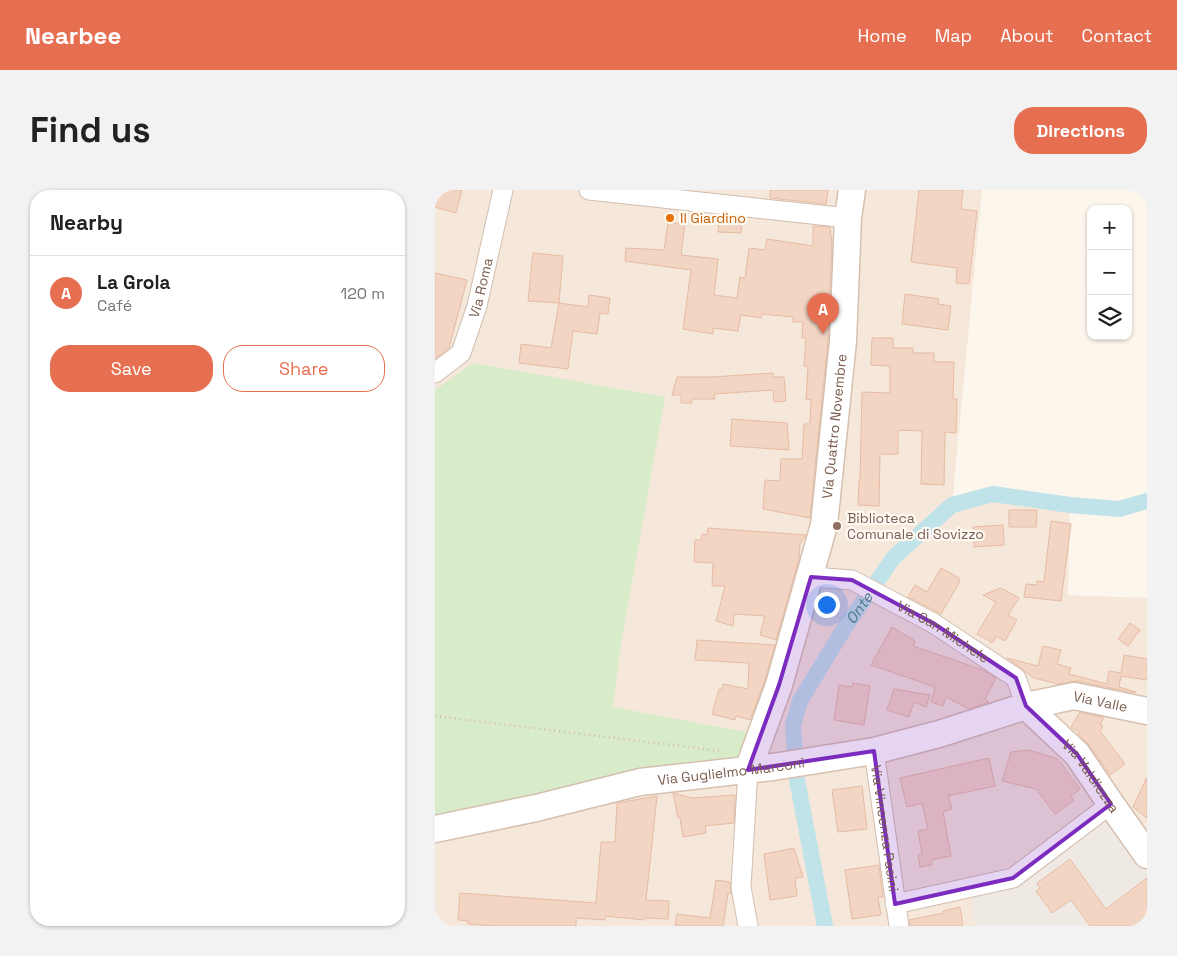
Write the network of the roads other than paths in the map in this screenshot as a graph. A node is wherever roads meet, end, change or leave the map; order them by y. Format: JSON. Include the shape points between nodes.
{"nodes":[{"id":1,"x":503,"y":190,"type":"edge"},
{"id":2,"x":589,"y":190,"type":"edge"},
{"id":3,"x":852,"y":190,"type":"edge"},
{"id":4,"x":848,"y":218,"type":"junction"},
{"id":5,"x":435,"y":373,"type":"edge"},
{"id":6,"x":811,"y":577,"type":"junction"},
{"id":7,"x":1026,"y":706,"type":"junction"},
{"id":8,"x":1147,"y":710,"type":"edge"},
{"id":9,"x":874,"y":751,"type":"junction"},
{"id":10,"x":758,"y":764,"type":"junction"},
{"id":11,"x":1111,"y":804,"type":"junction"},
{"id":12,"x":435,"y":829,"type":"edge"},
{"id":13,"x":1147,"y":855,"type":"edge"},
{"id":14,"x":895,"y":904,"type":"junction"},
{"id":15,"x":748,"y":926,"type":"edge"},
{"id":16,"x":899,"y":926,"type":"edge"}],
"edges":[{"from":1,"to":5,"type":"street","name":"Via Roma","via":[[477,306],[461,353]]},
{"from":2,"to":4,"type":"street"},
{"from":3,"to":4,"type":"street","name":"Via Quattro Novembre"},
{"from":4,"to":6,"type":"street","name":"Via Quattro Novembre","via":[[843,341],[831,467],[825,525]]},
{"from":6,"to":7,"type":"street","name":"Via San Michele","via":[[852,580],[933,623],[1016,678]]},
{"from":6,"to":10,"type":"street","name":"Via Quattro Novembre"},
{"from":7,"to":8,"type":"street","name":"Via Valle","via":[[1074,696]]},
{"from":7,"to":9,"type":"street","name":"Via Guglielmo Marconi"},
{"from":7,"to":11,"type":"street","name":"Via Valdiezza","via":[[1077,754]]},
{"from":9,"to":10,"type":"street","name":"Via Guglielmo Marconi"},
{"from":9,"to":14,"type":"street","name":"Via Vincenza Pasini"},
{"from":10,"to":12,"type":"street","name":"Via Guglielmo Marconi","via":[[639,782]]},
{"from":10,"to":15,"type":"street","via":[[741,887]]},
{"from":11,"to":13,"type":"street","name":"Via Valdiezza"},
{"from":11,"to":14,"type":"street","name":"Via Vincenza Pasini","via":[[1013,878]]},
{"from":14,"to":16,"type":"street","name":"Via Vincenza Pasini"}]}
